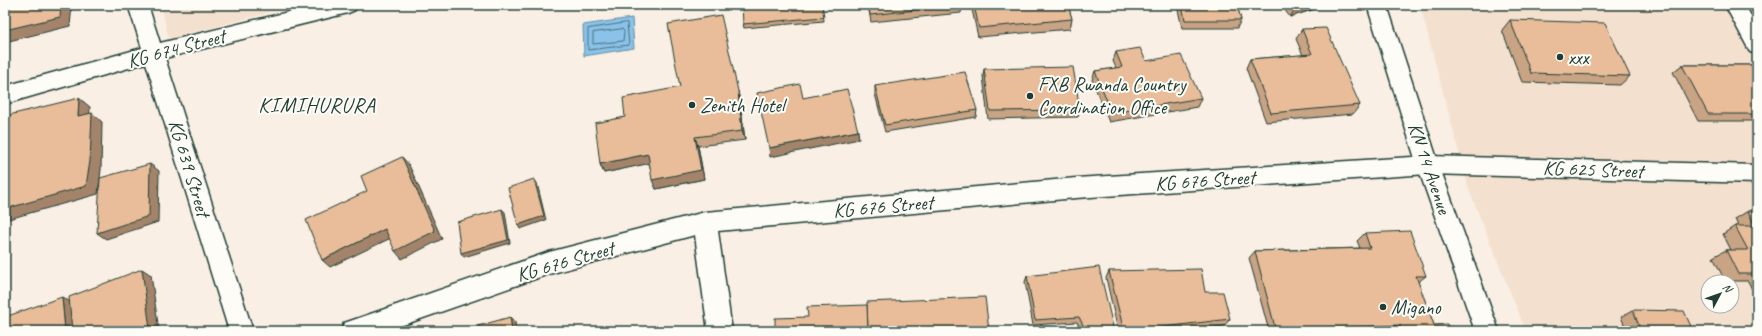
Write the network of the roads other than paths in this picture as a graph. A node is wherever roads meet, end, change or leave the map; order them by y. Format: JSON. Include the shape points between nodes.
{"nodes":[{"id":1,"x":138,"y":5,"type":"edge"},
{"id":2,"x":348,"y":5,"type":"edge"},
{"id":3,"x":1377,"y":5,"type":"edge"},
{"id":4,"x":1736,"y":5,"type":"edge"},
{"id":5,"x":1757,"y":46,"type":"edge"},
{"id":6,"x":154,"y":53,"type":"junction"},
{"id":7,"x":5,"y":95,"type":"edge"},
{"id":8,"x":1428,"y":165,"type":"junction"},
{"id":9,"x":1757,"y":174,"type":"edge"},
{"id":10,"x":705,"y":222,"type":"junction"},
{"id":11,"x":241,"y":331,"type":"edge"},
{"id":12,"x":353,"y":331,"type":"edge"},
{"id":13,"x":720,"y":331,"type":"edge"},
{"id":14,"x":1487,"y":331,"type":"edge"}],
"edges":[{"from":1,"to":6,"type":"street","name":"KG 639 Street"},
{"from":2,"to":6,"type":"street","name":"KG 674 Street"},
{"from":3,"to":8,"type":"street","name":"KN 14 Avenue"},
{"from":4,"to":5,"type":"street"},
{"from":6,"to":7,"type":"street","name":"KG 674 Street"},
{"from":6,"to":11,"type":"street","name":"KG 639 Street"},
{"from":8,"to":9,"type":"street","name":"KG 625 Street"},
{"from":8,"to":10,"type":"street","name":"KG 676 Street","via":[[1076,188]]},
{"from":8,"to":14,"type":"street","name":"KN 14 Avenue"},
{"from":10,"to":12,"type":"street","name":"KG 676 Street","via":[[548,263]]},
{"from":10,"to":13,"type":"street"}]}
